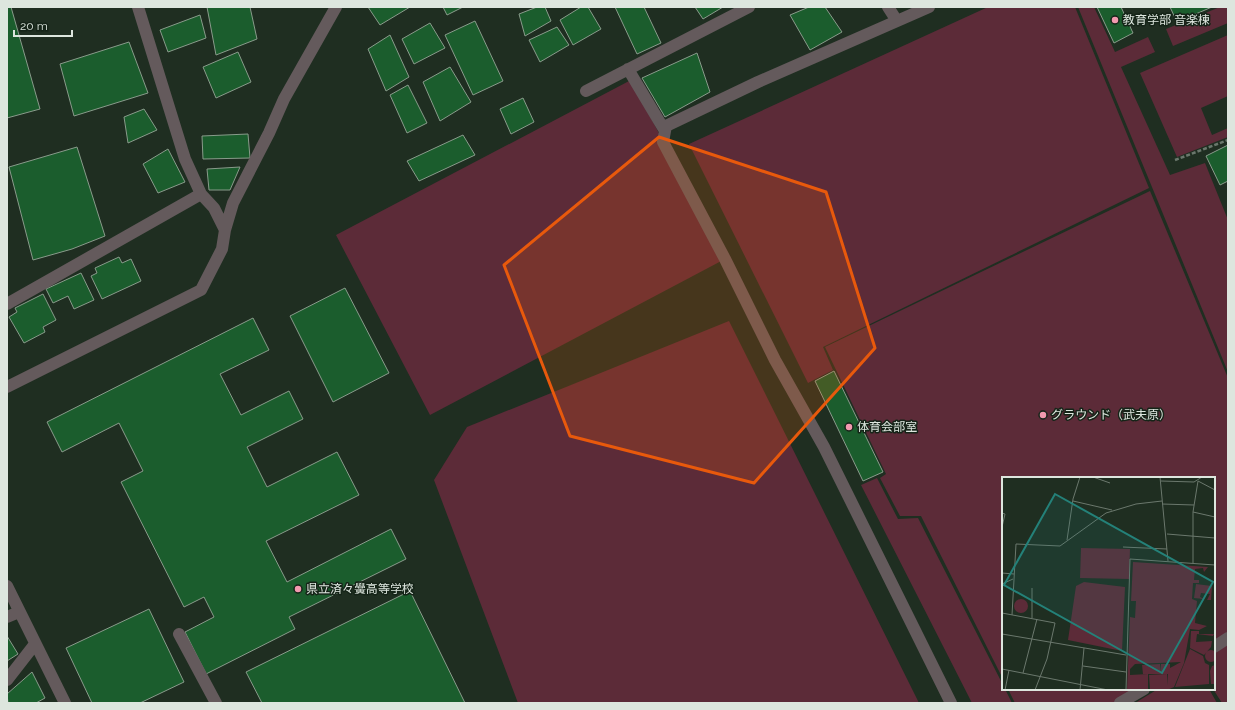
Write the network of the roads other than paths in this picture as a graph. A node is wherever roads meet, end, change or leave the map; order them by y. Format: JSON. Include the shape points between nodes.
{"nodes":[{"id":1,"x":138,"y":7,"type":"edge"},
{"id":2,"x":336,"y":7,"type":"edge"},
{"id":3,"x":749,"y":7,"type":"edge"},
{"id":4,"x":888,"y":7,"type":"edge"},
{"id":5,"x":929,"y":7,"type":"edge"},
{"id":6,"x":897,"y":21,"type":"junction"},
{"id":7,"x":628,"y":69,"type":"junction"},
{"id":8,"x":586,"y":91,"type":"dead end"},
{"id":9,"x":665,"y":131,"type":"junction"},
{"id":10,"x":201,"y":194,"type":"junction"},
{"id":11,"x":224,"y":230,"type":"junction"},
{"id":12,"x":7,"y":304,"type":"edge"},
{"id":13,"x":7,"y":387,"type":"edge"},
{"id":14,"x":7,"y":586,"type":"edge"},
{"id":15,"x":19,"y":612,"type":"junction"},
{"id":16,"x":7,"y":617,"type":"edge"},
{"id":17,"x":179,"y":634,"type":"dead end"},
{"id":18,"x":1228,"y":638,"type":"edge"},
{"id":19,"x":35,"y":644,"type":"junction"},
{"id":20,"x":1215,"y":646,"type":"edge"},
{"id":21,"x":7,"y":680,"type":"edge"},
{"id":22,"x":1142,"y":690,"type":"edge"},
{"id":23,"x":65,"y":703,"type":"edge"},
{"id":24,"x":216,"y":703,"type":"edge"},
{"id":25,"x":951,"y":703,"type":"edge"},
{"id":26,"x":1120,"y":703,"type":"edge"}],
"edges":[{"from":1,"to":10,"type":"street","via":[[185,158]]},
{"from":2,"to":11,"type":"street","via":[[284,99],[233,203]]},
{"from":3,"to":7,"type":"street"},
{"from":4,"to":6,"type":"street"},
{"from":5,"to":6,"type":"street"},
{"from":6,"to":9,"type":"street","via":[[758,82],[666,126]]},
{"from":7,"to":8,"type":"street"},
{"from":7,"to":9,"type":"street"},
{"from":9,"to":25,"type":"street","via":[[663,142],[775,360],[824,447]]},
{"from":10,"to":11,"type":"street","via":[[214,208]]},
{"from":10,"to":12,"type":"street"},
{"from":11,"to":13,"type":"street","via":[[222,250],[202,290]]},
{"from":14,"to":15,"type":"street"},
{"from":15,"to":16,"type":"street"},
{"from":15,"to":19,"type":"street"},
{"from":17,"to":24,"type":"street"},
{"from":18,"to":20,"type":"street"},
{"from":19,"to":21,"type":"street"},
{"from":19,"to":23,"type":"street"},
{"from":22,"to":26,"type":"street"}]}
